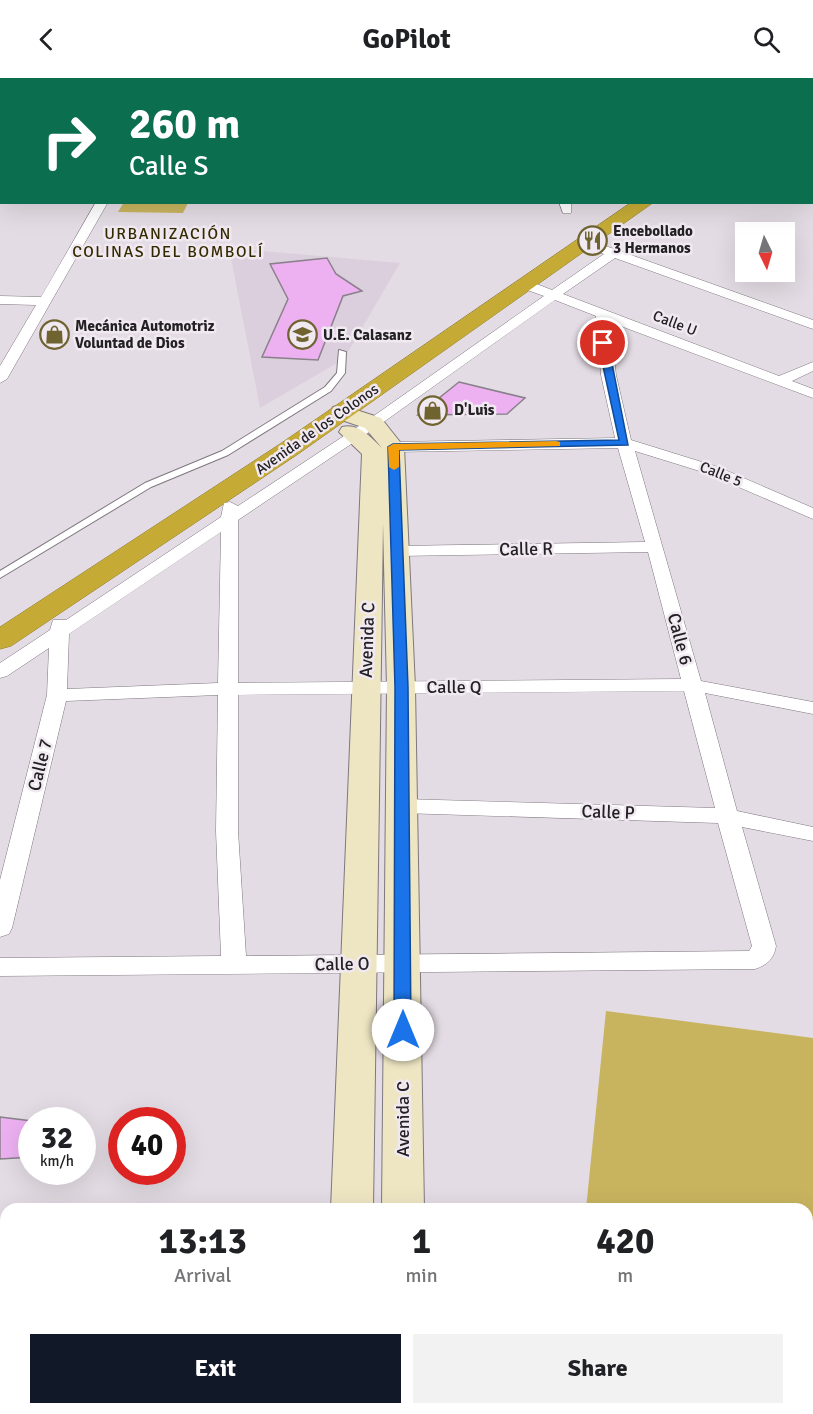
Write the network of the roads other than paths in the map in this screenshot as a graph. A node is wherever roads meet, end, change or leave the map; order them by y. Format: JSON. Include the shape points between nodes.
{"nodes":[{"id":1,"x":101,"y":204,"type":"edge"},
{"id":2,"x":636,"y":205,"type":"edge"},
{"id":3,"x":586,"y":243,"type":"junction"},
{"id":4,"x":613,"y":253,"type":"junction"},
{"id":5,"x":524,"y":284,"type":"junction"},
{"id":6,"x":552,"y":294,"type":"junction"},
{"id":7,"x":0,"y":300,"type":"edge"},
{"id":8,"x":46,"y":301,"type":"junction"},
{"id":9,"x":603,"y":312,"type":"junction"},
{"id":10,"x":813,"y":325,"type":"edge"},
{"id":11,"x":342,"y":352,"type":"dead end"},
{"id":12,"x":813,"y":366,"type":"edge"},
{"id":13,"x":0,"y":379,"type":"edge"},
{"id":14,"x":780,"y":381,"type":"junction"},
{"id":15,"x":813,"y":394,"type":"edge"},
{"id":16,"x":348,"y":423,"type":"junction"},
{"id":17,"x":625,"y":442,"type":"junction"},
{"id":18,"x":393,"y":447,"type":"junction"},
{"id":19,"x":228,"y":490,"type":"junction"},
{"id":20,"x":813,"y":514,"type":"edge"},
{"id":21,"x":231,"y":517,"type":"junction"},
{"id":22,"x":655,"y":548,"type":"junction"},
{"id":23,"x":397,"y":551,"type":"junction"},
{"id":24,"x":0,"y":575,"type":"edge"},
{"id":25,"x":63,"y":599,"type":"junction"},
{"id":26,"x":59,"y":633,"type":"junction"},
{"id":27,"x":0,"y":640,"type":"edge"},
{"id":28,"x":0,"y":672,"type":"edge"},
{"id":29,"x":693,"y":685,"type":"junction"},
{"id":30,"x":401,"y":687,"type":"junction"},
{"id":31,"x":365,"y":688,"type":"junction"},
{"id":32,"x":230,"y":689,"type":"junction"},
{"id":33,"x":57,"y":695,"type":"junction"},
{"id":34,"x":813,"y":708,"type":"edge"},
{"id":35,"x":402,"y":806,"type":"junction"},
{"id":36,"x":726,"y":816,"type":"junction"},
{"id":37,"x":813,"y":834,"type":"edge"},
{"id":38,"x":0,"y":928,"type":"edge"},
{"id":39,"x":755,"y":960,"type":"joint"},
{"id":40,"x":403,"y":963,"type":"junction"},
{"id":41,"x":357,"y":964,"type":"junction"},
{"id":42,"x":234,"y":965,"type":"junction"},
{"id":43,"x":0,"y":967,"type":"edge"},
{"id":44,"x":352,"y":1203,"type":"edge"},
{"id":45,"x":403,"y":1203,"type":"edge"}],
"edges":[{"from":1,"to":8,"type":"street"},
{"from":2,"to":3,"type":"highway","name":"Avenida de los Colonos"},
{"from":3,"to":4,"type":"street"},
{"from":3,"to":5,"type":"highway","name":"Avenida de los Colonos"},
{"from":4,"to":6,"type":"street"},
{"from":4,"to":10,"type":"street"},
{"from":5,"to":6,"type":"street","name":"Calle U"},
{"from":5,"to":16,"type":"highway","name":"Avenida de los Colonos"},
{"from":6,"to":9,"type":"street","name":"Calle U"},
{"from":6,"to":16,"type":"street"},
{"from":7,"to":8,"type":"street"},
{"from":8,"to":13,"type":"street"},
{"from":9,"to":14,"type":"street","name":"Calle U"},
{"from":9,"to":17,"type":"street","name":"Calle 6","via":[[603,343]]},
{"from":11,"to":24,"type":"lane","via":[[341,373],[328,389],[225,453],[148,485]]},
{"from":12,"to":14,"type":"street"},
{"from":14,"to":15,"type":"street","name":"Calle U"},
{"from":16,"to":18,"type":"street"},
{"from":16,"to":19,"type":"highway","name":"Avenida de los Colonos"},
{"from":16,"to":21,"type":"street"},
{"from":16,"to":31,"type":"street","name":"Avenida C","via":[[373,452]]},
{"from":17,"to":18,"type":"street","name":"Calle 5"},
{"from":17,"to":20,"type":"street","name":"Calle 5","via":[[712,470]]},
{"from":17,"to":22,"type":"street","name":"Calle 6"},
{"from":18,"to":23,"type":"street","name":"Avenida C"},
{"from":19,"to":21,"type":"street"},
{"from":19,"to":25,"type":"highway","name":"Avenida de los Colonos"},
{"from":21,"to":26,"type":"street"},
{"from":21,"to":32,"type":"street"},
{"from":22,"to":23,"type":"street","name":"Calle R"},
{"from":22,"to":29,"type":"street","name":"Calle 6"},
{"from":23,"to":30,"type":"street","name":"Avenida C"},
{"from":25,"to":26,"type":"street","name":"Calle 7"},
{"from":25,"to":27,"type":"highway","name":"Avenida de los Colonos"},
{"from":26,"to":28,"type":"street"},
{"from":26,"to":33,"type":"street","name":"Calle 7"},
{"from":29,"to":30,"type":"street","name":"Calle Q"},
{"from":29,"to":34,"type":"street","name":"Calle Q"},
{"from":29,"to":36,"type":"street","name":"Calle 6"},
{"from":30,"to":31,"type":"street","name":"Calle Q"},
{"from":30,"to":35,"type":"street","name":"Avenida C"},
{"from":31,"to":32,"type":"street","name":"Calle Q"},
{"from":31,"to":41,"type":"street","name":"Avenida C"},
{"from":32,"to":33,"type":"street","name":"Calle Q"},
{"from":32,"to":42,"type":"street","via":[[227,831]]},
{"from":33,"to":38,"type":"street","name":"Calle 7"},
{"from":35,"to":36,"type":"street","name":"Calle P"},
{"from":35,"to":40,"type":"street","name":"Avenida C"},
{"from":36,"to":37,"type":"street","name":"Calle P"},
{"from":36,"to":39,"type":"street","name":"Calle 6","via":[[764,946]]},
{"from":39,"to":40,"type":"street","name":"Calle O"},
{"from":40,"to":41,"type":"street","name":"Calle O"},
{"from":40,"to":45,"type":"street","name":"Avenida C"},
{"from":41,"to":42,"type":"street","name":"Calle O"},
{"from":41,"to":44,"type":"street","name":"Avenida C"},
{"from":42,"to":43,"type":"street","name":"Calle O"}]}
